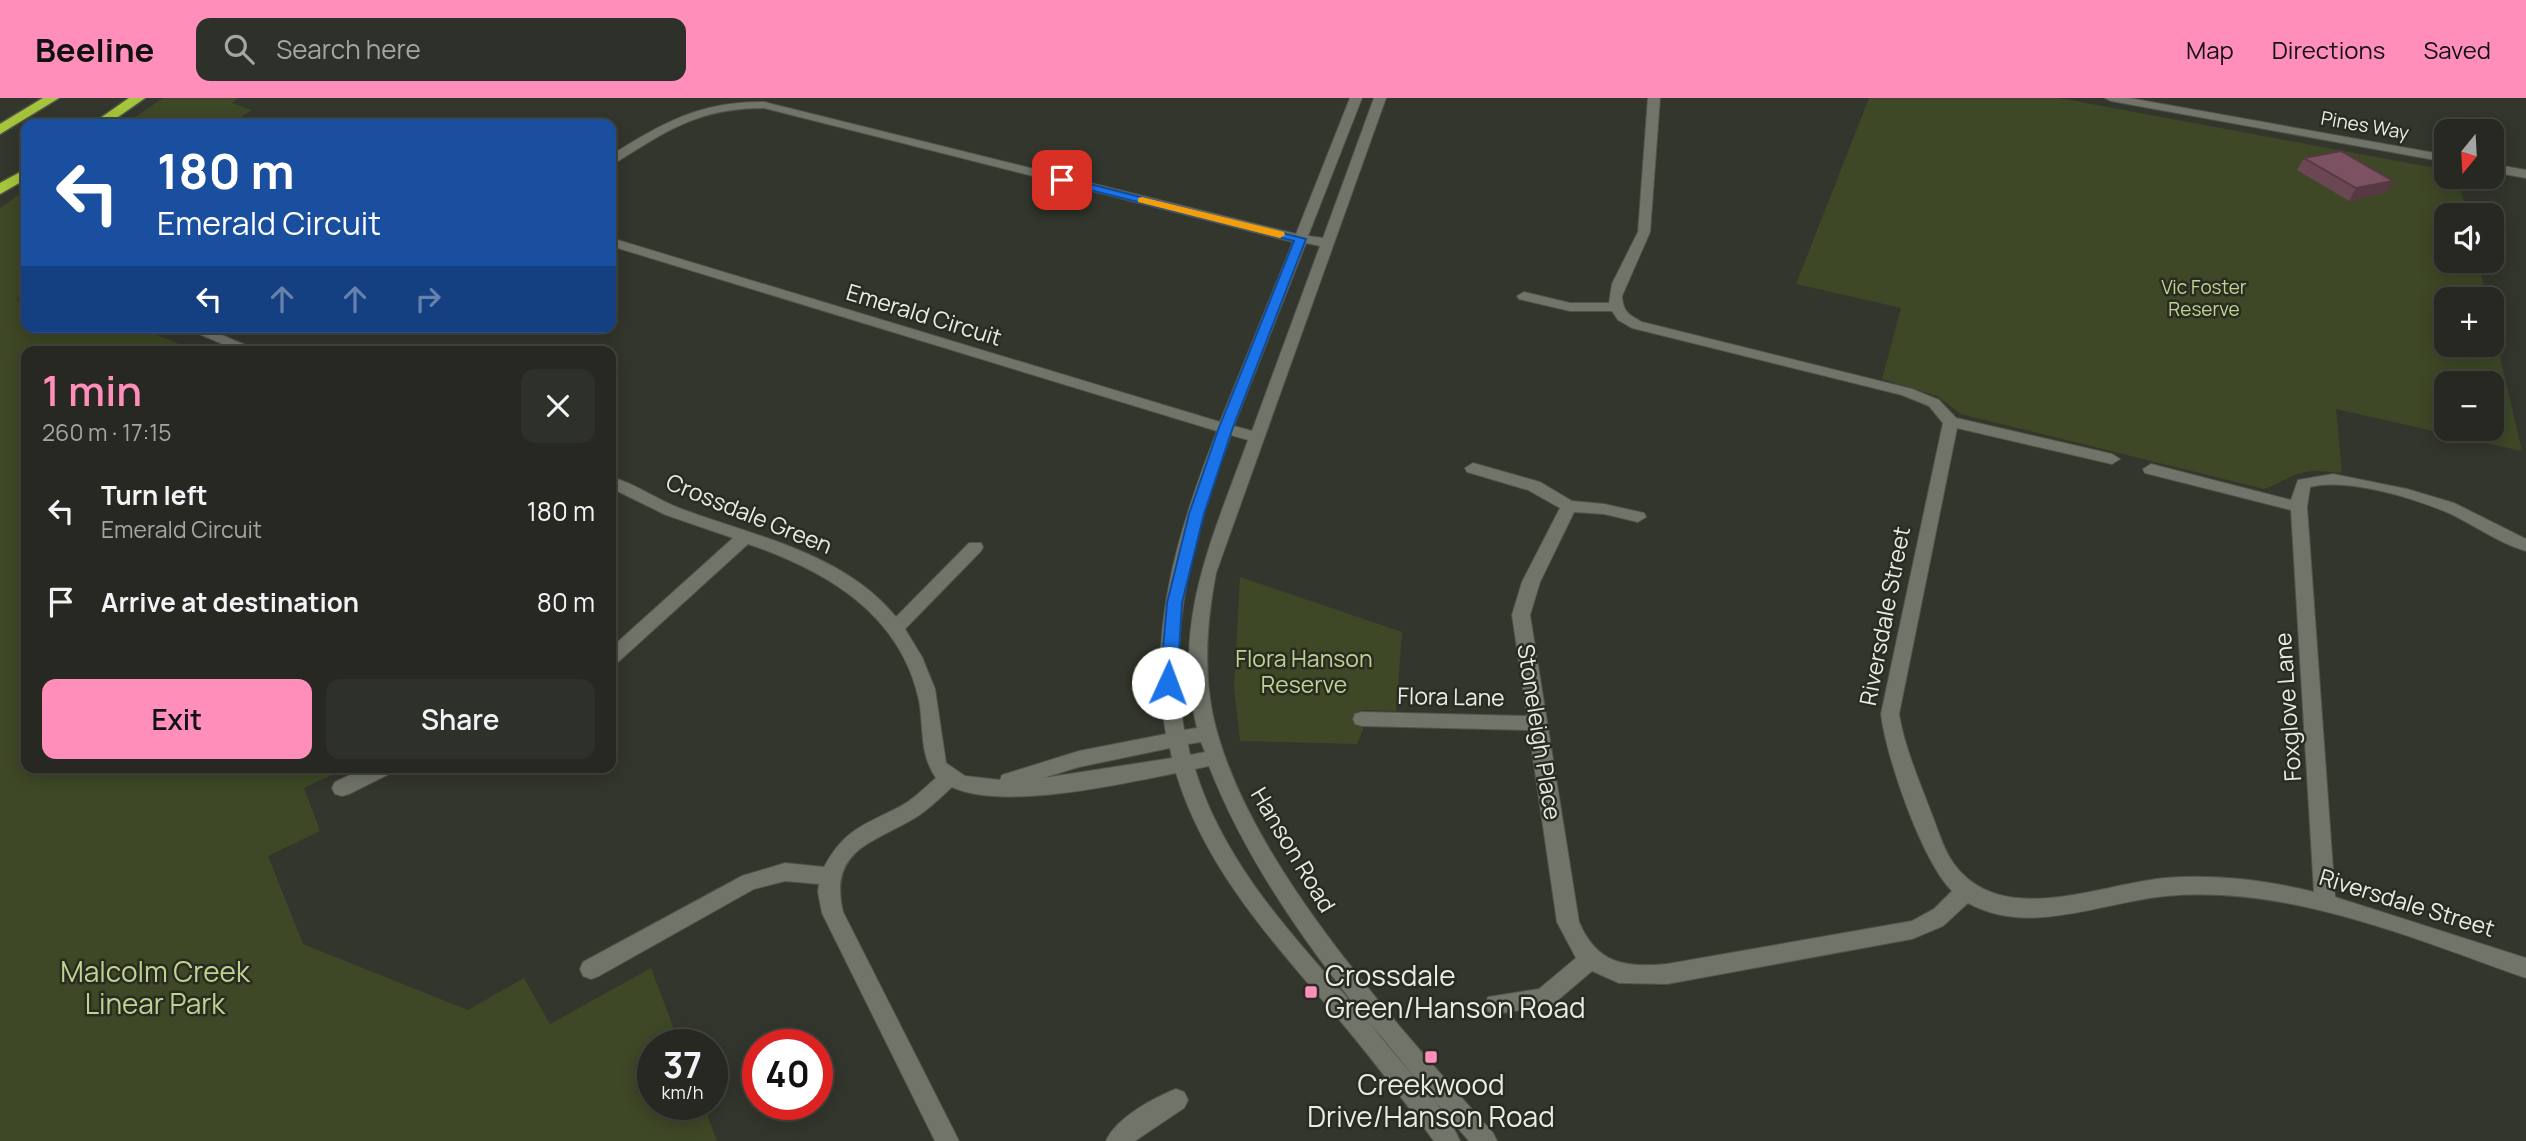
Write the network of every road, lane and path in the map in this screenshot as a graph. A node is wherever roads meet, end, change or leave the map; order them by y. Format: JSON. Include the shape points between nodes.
{"nodes":[{"id":1,"x":52,"y":98,"type":"edge"},
{"id":2,"x":138,"y":98,"type":"edge"},
{"id":3,"x":1356,"y":98,"type":"edge"},
{"id":4,"x":1380,"y":98,"type":"edge"},
{"id":5,"x":1654,"y":98,"type":"edge"},
{"id":6,"x":2111,"y":98,"type":"edge"},
{"id":7,"x":708,"y":103,"type":"edge"},
{"id":8,"x":106,"y":119,"type":"edge"},
{"id":9,"x":0,"y":130,"type":"edge"},
{"id":10,"x":616,"y":157,"type":"edge"},
{"id":11,"x":2434,"y":157,"type":"edge"},
{"id":12,"x":2504,"y":170,"type":"edge"},
{"id":13,"x":2526,"y":174,"type":"edge"},
{"id":14,"x":21,"y":176,"type":"edge"},
{"id":15,"x":0,"y":190,"type":"edge"},
{"id":16,"x":1301,"y":239,"type":"junction"},
{"id":17,"x":1329,"y":243,"type":"junction"},
{"id":18,"x":616,"y":244,"type":"edge"},
{"id":19,"x":1524,"y":296,"type":"dead end"},
{"id":20,"x":1614,"y":307,"type":"junction"},
{"id":21,"x":206,"y":333,"type":"edge"},
{"id":22,"x":239,"y":346,"type":"edge"},
{"id":23,"x":1951,"y":422,"type":"junction"},
{"id":24,"x":1225,"y":430,"type":"junction"},
{"id":25,"x":1257,"y":438,"type":"junction"},
{"id":26,"x":2112,"y":459,"type":"dead end"},
{"id":27,"x":1473,"y":468,"type":"dead end"},
{"id":28,"x":2151,"y":469,"type":"dead end"},
{"id":29,"x":616,"y":484,"type":"edge"},
{"id":30,"x":1569,"y":506,"type":"junction"},
{"id":31,"x":2300,"y":507,"type":"junction"},
{"id":32,"x":1638,"y":517,"type":"dead end"},
{"id":33,"x":745,"y":537,"type":"junction"},
{"id":34,"x":2526,"y":545,"type":"edge"},
{"id":35,"x":975,"y":547,"type":"dead end"},
{"id":36,"x":895,"y":628,"type":"junction"},
{"id":37,"x":616,"y":653,"type":"edge"},
{"id":38,"x":1362,"y":719,"type":"dead end"},
{"id":39,"x":1539,"y":723,"type":"junction"},
{"id":40,"x":1208,"y":733,"type":"junction"},
{"id":41,"x":1178,"y":739,"type":"junction"},
{"id":42,"x":1216,"y":757,"type":"junction"},
{"id":43,"x":1184,"y":763,"type":"junction"},
{"id":44,"x":374,"y":773,"type":"edge"},
{"id":45,"x":948,"y":779,"type":"junction"},
{"id":46,"x":989,"y":787,"type":"junction"},
{"id":47,"x":342,"y":788,"type":"dead end"},
{"id":48,"x":830,"y":876,"type":"junction"},
{"id":49,"x":1966,"y":891,"type":"junction"},
{"id":50,"x":2325,"y":903,"type":"junction"},
{"id":51,"x":1591,"y":959,"type":"junction"},
{"id":52,"x":2526,"y":968,"type":"edge"},
{"id":53,"x":591,"y":969,"type":"dead end"},
{"id":54,"x":1496,"y":1004,"type":"dead end"},
{"id":55,"x":1176,"y":1100,"type":"dead end"},
{"id":56,"x":947,"y":1141,"type":"edge"},
{"id":57,"x":1118,"y":1141,"type":"edge"},
{"id":58,"x":1448,"y":1141,"type":"edge"},
{"id":59,"x":1485,"y":1141,"type":"edge"}],
"edges":[{"from":1,"to":9,"type":"highway"},
{"from":2,"to":8,"type":"highway"},
{"from":3,"to":16,"type":"street"},
{"from":4,"to":17,"type":"street","name":"Hanson Road"},
{"from":5,"to":20,"type":"street","via":[[1642,242],[1614,294]]},
{"from":6,"to":11,"type":"street","name":"Pines Way"},
{"from":7,"to":10,"type":"street"},
{"from":7,"to":16,"type":"street","via":[[764,105]]},
{"from":12,"to":13,"type":"street"},
{"from":14,"to":15,"type":"highway"},
{"from":16,"to":17,"type":"street"},
{"from":16,"to":24,"type":"street"},
{"from":17,"to":25,"type":"street","name":"Hanson Road"},
{"from":18,"to":24,"type":"street","name":"Emerald Circuit"},
{"from":19,"to":20,"type":"street","via":[[1570,307]]},
{"from":20,"to":23,"type":"street","via":[[1637,325],[1914,395],[1934,403]]},
{"from":21,"to":22,"type":"street"},
{"from":23,"to":26,"type":"street"},
{"from":23,"to":49,"type":"street","name":"Riversdale Street","via":[[1890,714],[1895,741],[1941,863]]},
{"from":24,"to":25,"type":"street","name":"Emerald Circuit"},
{"from":24,"to":41,"type":"street","via":[[1196,514],[1175,603],[1168,683]]},
{"from":25,"to":40,"type":"street","name":"Hanson Road","via":[[1200,604],[1197,638]]},
{"from":27,"to":30,"type":"street","via":[[1534,486]]},
{"from":28,"to":31,"type":"street"},
{"from":29,"to":33,"type":"street","name":"Crossdale Green"},
{"from":30,"to":32,"type":"street"},
{"from":30,"to":39,"type":"street","name":"Stoneleigh Place","via":[[1531,582],[1521,615]]},
{"from":31,"to":34,"type":"street","via":[[2304,484],[2322,479],[2347,481],[2449,508]]},
{"from":31,"to":50,"type":"street","name":"Foxglove Lane"},
{"from":33,"to":36,"type":"street","name":"Crossdale Green","via":[[830,573],[859,591]]},
{"from":33,"to":37,"type":"street"},
{"from":35,"to":36,"type":"street"},
{"from":36,"to":45,"type":"street","name":"Crossdale Green","via":[[923,678],[935,758]]},
{"from":38,"to":39,"type":"street","name":"Flora Lane"},
{"from":39,"to":51,"type":"street","name":"Stoneleigh Place","via":[[1568,922],[1581,952]]},
{"from":40,"to":41,"type":"street"},
{"from":40,"to":42,"type":"street","name":"Hanson Road"},
{"from":41,"to":43,"type":"street"},
{"from":41,"to":46,"type":"street","via":[[1079,759]]},
{"from":42,"to":43,"type":"street"},
{"from":42,"to":59,"type":"street","name":"Hanson Road","via":[[1246,828],[1326,948],[1381,1021]]},
{"from":43,"to":46,"type":"street","via":[[1066,785]]},
{"from":43,"to":58,"type":"street","via":[[1204,817],[1258,907]]},
{"from":44,"to":47,"type":"street"},
{"from":45,"to":46,"type":"street","via":[[970,787]]},
{"from":45,"to":48,"type":"street","via":[[911,810],[852,842]]},
{"from":48,"to":53,"type":"street","via":[[785,873],[749,882]]},
{"from":48,"to":56,"type":"street","via":[[833,913]]},
{"from":49,"to":50,"type":"street","name":"Riversdale Street","via":[[2018,909],[2207,885]]},
{"from":49,"to":51,"type":"street","via":[[1941,918],[1912,930],[1656,975],[1635,976]]},
{"from":50,"to":52,"type":"street","name":"Riversdale Street"},
{"from":51,"to":54,"type":"street","via":[[1544,998]]},
{"from":55,"to":57,"type":"street"}]}
